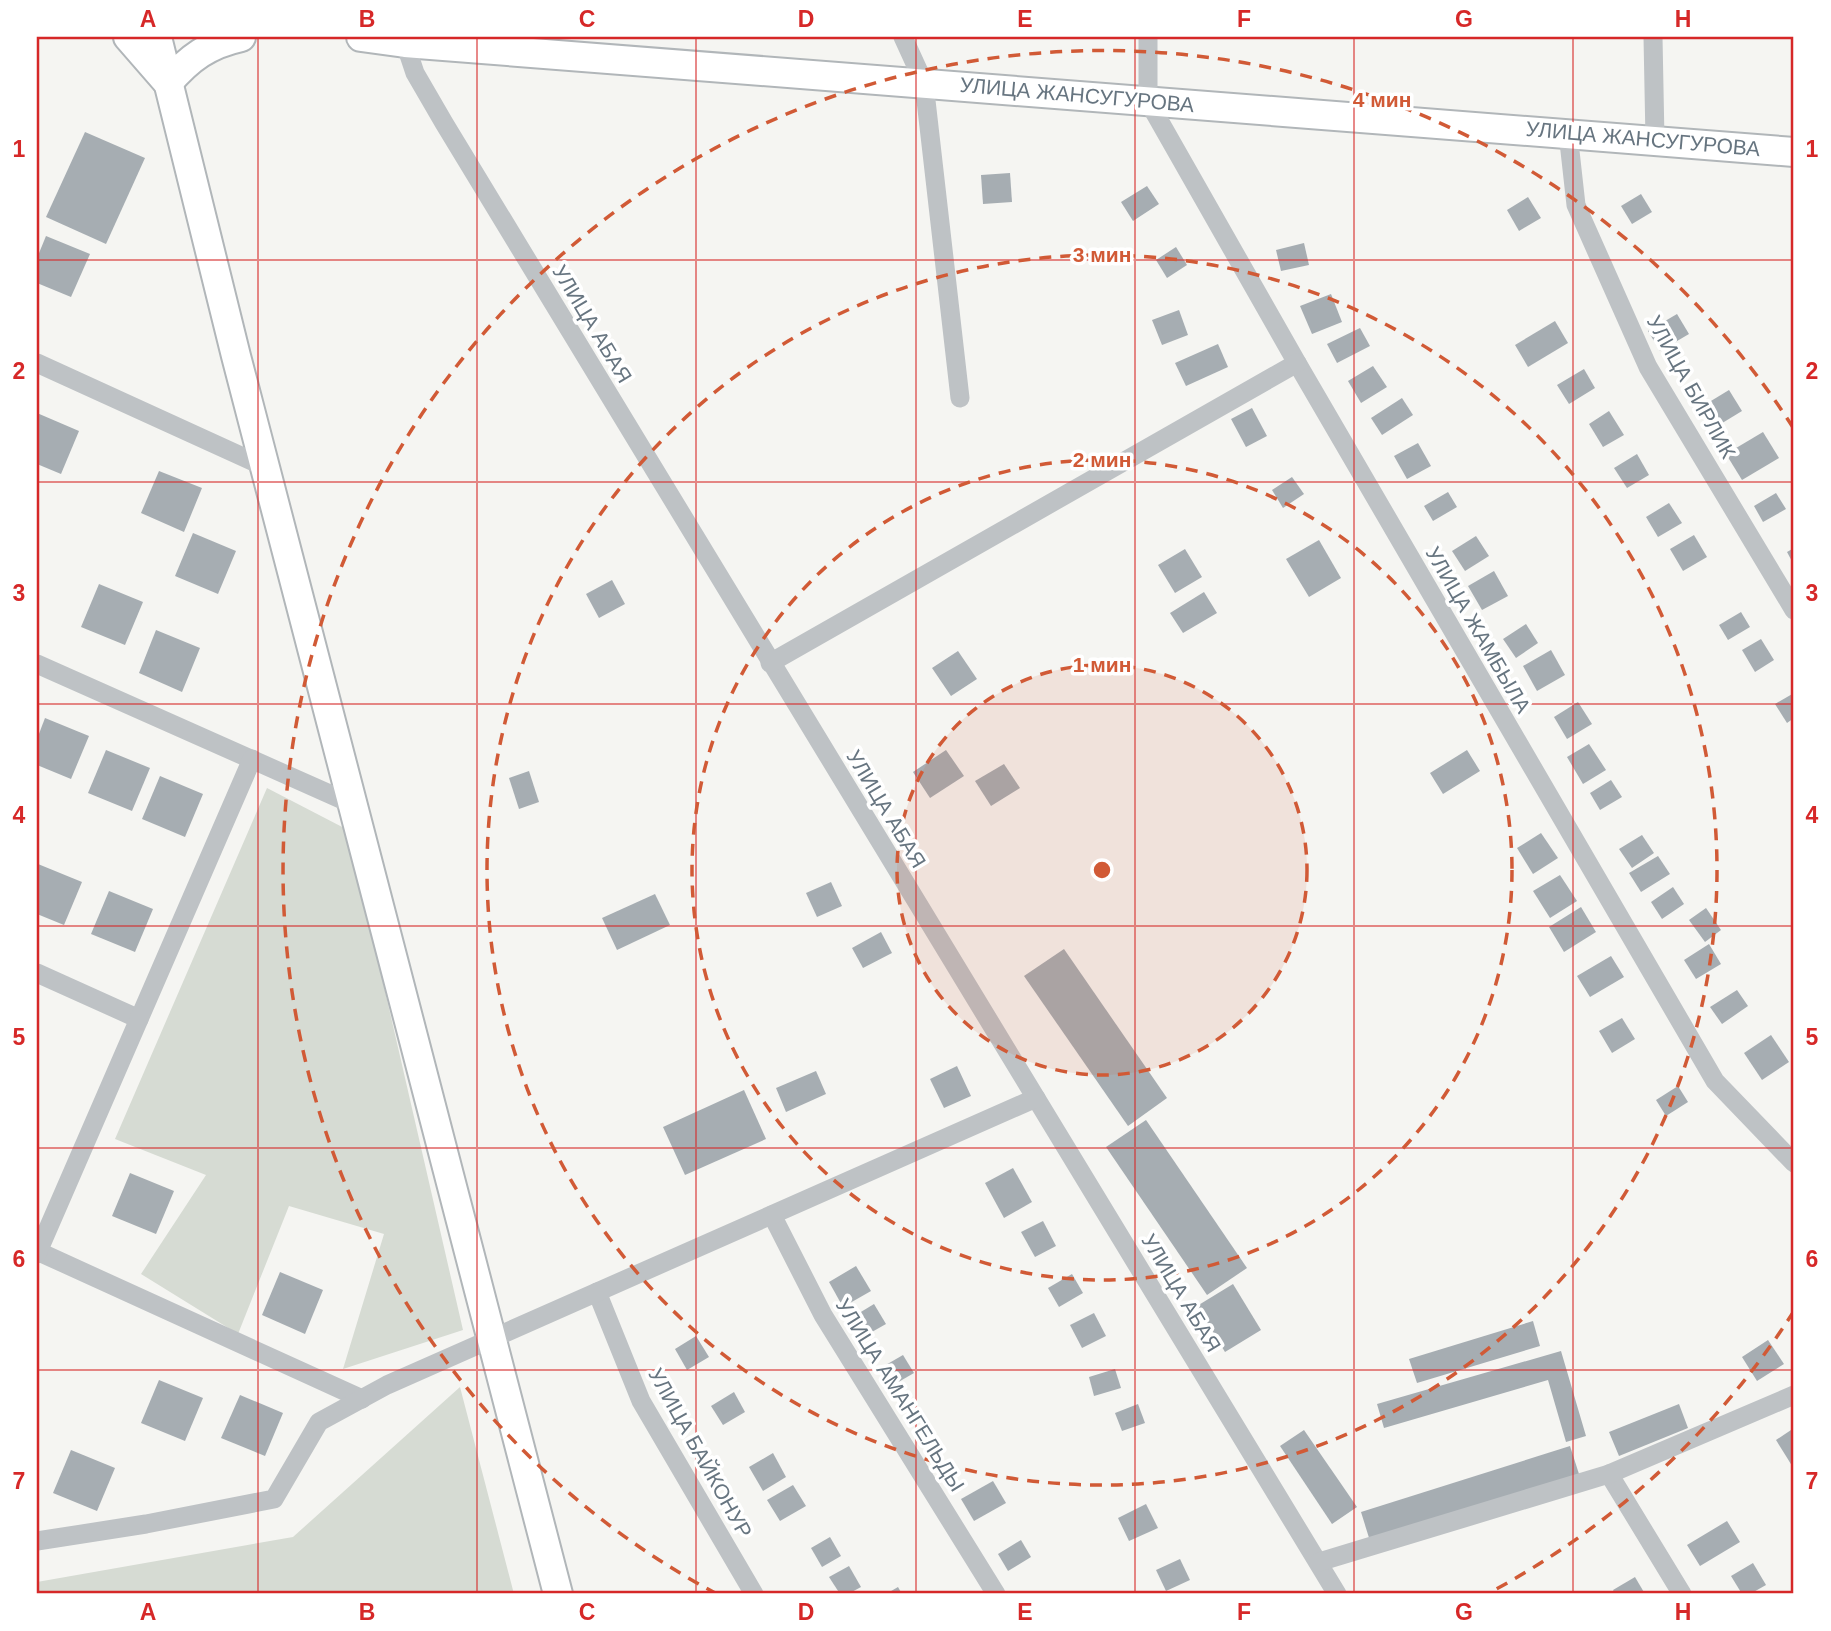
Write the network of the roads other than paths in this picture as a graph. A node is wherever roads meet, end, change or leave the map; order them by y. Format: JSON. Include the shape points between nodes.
{"nodes":[{"id":1,"x":128,"y":37,"type":"edge"},
{"id":2,"x":157,"y":37,"type":"edge"},
{"id":3,"x":241,"y":37,"type":"edge"},
{"id":4,"x":361,"y":37,"type":"edge"},
{"id":5,"x":903,"y":37,"type":"edge"},
{"id":6,"x":1148,"y":37,"type":"edge"},
{"id":7,"x":1653,"y":37,"type":"edge"},
{"id":8,"x":405,"y":43,"type":"junction"},
{"id":9,"x":168,"y":83,"type":"junction"},
{"id":10,"x":924,"y":83,"type":"junction"},
{"id":11,"x":1148,"y":101,"type":"junction"},
{"id":12,"x":1569,"y":133,"type":"junction"},
{"id":13,"x":1655,"y":140,"type":"junction"},
{"id":14,"x":1794,"y":152,"type":"edge"},
{"id":15,"x":37,"y":363,"type":"edge"},
{"id":16,"x":1297,"y":363,"type":"junction"},
{"id":17,"x":960,"y":398,"type":"dead end"},
{"id":18,"x":265,"y":467,"type":"junction"},
{"id":19,"x":1794,"y":611,"type":"edge"},
{"id":20,"x":770,"y":663,"type":"junction"},
{"id":21,"x":37,"y":664,"type":"edge"},
{"id":22,"x":252,"y":760,"type":"junction"},
{"id":23,"x":352,"y":804,"type":"junction"},
{"id":24,"x":37,"y":973,"type":"edge"},
{"id":25,"x":139,"y":1019,"type":"junction"},
{"id":26,"x":1035,"y":1098,"type":"junction"},
{"id":27,"x":1794,"y":1163,"type":"edge"},
{"id":28,"x":772,"y":1214,"type":"junction"},
{"id":29,"x":37,"y":1253,"type":"edge"},
{"id":30,"x":597,"y":1292,"type":"junction"},
{"id":31,"x":491,"y":1339,"type":"junction"},
{"id":32,"x":1794,"y":1395,"type":"edge"},
{"id":33,"x":362,"y":1399,"type":"junction"},
{"id":34,"x":1609,"y":1474,"type":"junction"},
{"id":35,"x":38,"y":1540,"type":"edge"},
{"id":36,"x":1319,"y":1562,"type":"junction"},
{"id":37,"x":558,"y":1594,"type":"edge"},
{"id":38,"x":754,"y":1594,"type":"edge"},
{"id":39,"x":996,"y":1594,"type":"edge"},
{"id":40,"x":1337,"y":1594,"type":"edge"},
{"id":41,"x":1682,"y":1594,"type":"edge"}],
"edges":[{"from":1,"to":9,"type":"main road"},
{"from":2,"to":9,"type":"main road"},
{"from":3,"to":9,"type":"main road","via":[[205,48]]},
{"from":4,"to":8,"type":"main road","name":"УЛИЦА ЖАНСУГУРОВА"},
{"from":5,"to":10,"type":"street"},
{"from":6,"to":11,"type":"street"},
{"from":7,"to":13,"type":"street"},
{"from":8,"to":10,"type":"main road","name":"УЛИЦА ЖАНСУГУРОВА"},
{"from":8,"to":20,"type":"street","name":"УЛИЦА АБАЯ","via":[[415,73],[444,123]]},
{"from":9,"to":18,"type":"main road"},
{"from":10,"to":11,"type":"main road","name":"УЛИЦА ЖАНСУГУРОВА"},
{"from":10,"to":17,"type":"street"},
{"from":11,"to":12,"type":"main road","name":"УЛИЦА ЖАНСУГУРОВА"},
{"from":11,"to":16,"type":"street","name":"УЛИЦА ЖАМБЫЛА"},
{"from":12,"to":13,"type":"main road","name":"УЛИЦА ЖАНСУГУРОВА"},
{"from":12,"to":19,"type":"street","name":"УЛИЦА БИРЛИК","via":[[1576,205],[1648,367]]},
{"from":13,"to":14,"type":"main road","name":"УЛИЦА ЖАНСУГУРОВА"},
{"from":15,"to":18,"type":"street"},
{"from":16,"to":20,"type":"street"},
{"from":16,"to":27,"type":"street","name":"УЛИЦА ЖАМБЫЛА","via":[[1715,1081]]},
{"from":18,"to":23,"type":"main road"},
{"from":20,"to":26,"type":"street","name":"УЛИЦА АБАЯ"},
{"from":21,"to":22,"type":"street"},
{"from":22,"to":23,"type":"street"},
{"from":22,"to":25,"type":"street"},
{"from":23,"to":31,"type":"main road"},
{"from":24,"to":25,"type":"street"},
{"from":25,"to":29,"type":"street"},
{"from":26,"to":28,"type":"street"},
{"from":26,"to":36,"type":"street","name":"УЛИЦА АБАЯ"},
{"from":28,"to":30,"type":"street"},
{"from":28,"to":39,"type":"street","name":"УЛИЦА АМАНГЕЛЬДЫ","via":[[823,1315]]},
{"from":29,"to":33,"type":"street"},
{"from":30,"to":31,"type":"street"},
{"from":30,"to":38,"type":"street","name":"УЛИЦА БАЙКОНУР","via":[[641,1401]]},
{"from":31,"to":33,"type":"street"},
{"from":31,"to":37,"type":"main road"},
{"from":32,"to":34,"type":"street"},
{"from":33,"to":35,"type":"street","via":[[319,1422],[274,1499]]},
{"from":34,"to":36,"type":"street"},
{"from":34,"to":41,"type":"street"},
{"from":36,"to":40,"type":"street","name":"УЛИЦА АБАЯ"}]}
